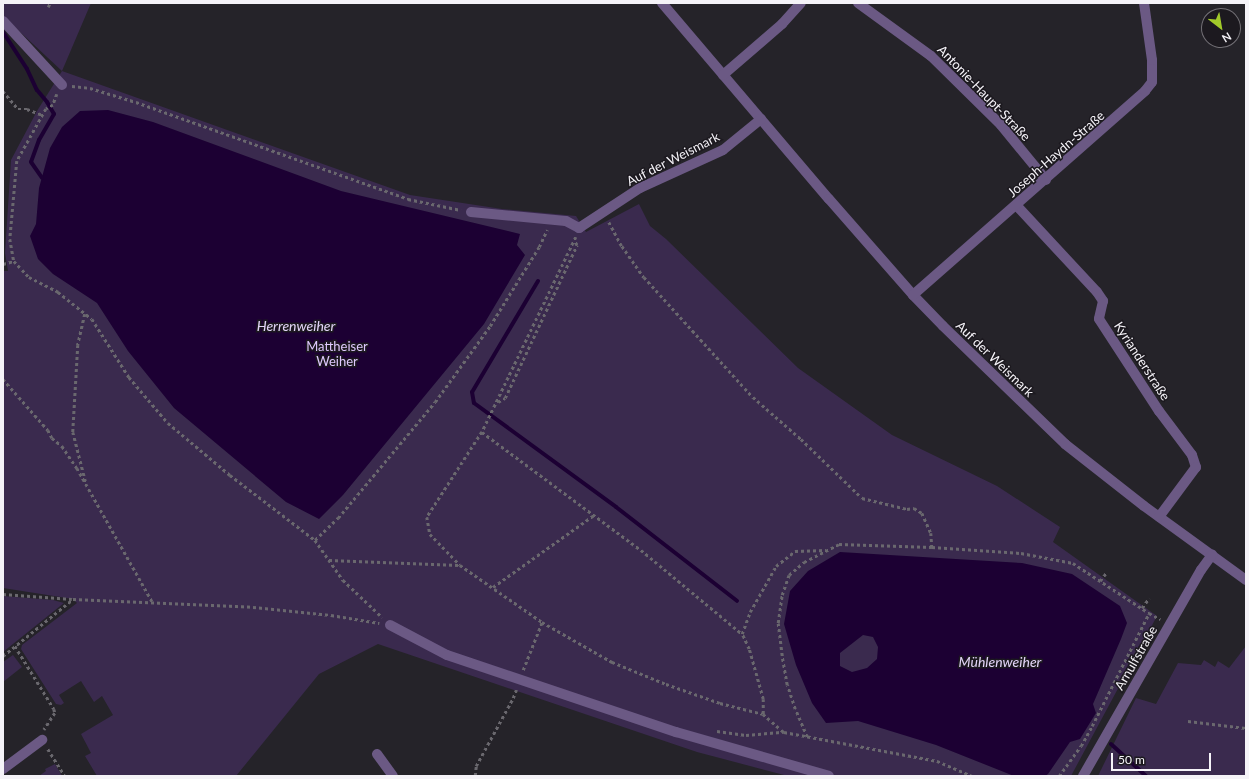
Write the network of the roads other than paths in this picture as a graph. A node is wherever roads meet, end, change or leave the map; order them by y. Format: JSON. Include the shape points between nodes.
{"nodes":[{"id":1,"x":662,"y":3,"type":"edge"},
{"id":2,"x":801,"y":3,"type":"edge"},
{"id":3,"x":858,"y":3,"type":"edge"},
{"id":4,"x":1144,"y":3,"type":"edge"},
{"id":5,"x":3,"y":21,"type":"edge"},
{"id":6,"x":724,"y":75,"type":"junction"},
{"id":7,"x":62,"y":85,"type":"road end"},
{"id":8,"x":761,"y":119,"type":"junction"},
{"id":9,"x":1046,"y":180,"type":"junction"},
{"id":10,"x":1017,"y":206,"type":"junction"},
{"id":11,"x":471,"y":212,"type":"road end"},
{"id":12,"x":913,"y":295,"type":"junction"},
{"id":13,"x":1159,"y":517,"type":"junction"},
{"id":14,"x":1212,"y":555,"type":"junction"},
{"id":15,"x":1246,"y":580,"type":"edge"},
{"id":16,"x":390,"y":625,"type":"road end"},
{"id":17,"x":42,"y":740,"type":"road end"},
{"id":18,"x":377,"y":754,"type":"dead end"},
{"id":19,"x":3,"y":769,"type":"edge"},
{"id":20,"x":393,"y":776,"type":"edge"},
{"id":21,"x":829,"y":776,"type":"edge"},
{"id":22,"x":1083,"y":776,"type":"edge"}],
"edges":[{"from":1,"to":6,"type":"street","name":"Auf der Weismark"},
{"from":2,"to":6,"type":"street","via":[[782,24]]},
{"from":3,"to":9,"type":"street","name":"Antonie-Haupt-Straße","via":[[931,56],[1001,125]]},
{"from":4,"to":9,"type":"street","name":"Joseph-Haydn-Straße","via":[[1152,60],[1152,82],[1126,110]]},
{"from":5,"to":7,"type":"street"},
{"from":6,"to":8,"type":"street","name":"Auf der Weismark"},
{"from":8,"to":11,"type":"street","name":"Auf der Weismark","via":[[723,150],[640,188],[579,228],[566,221]]},
{"from":8,"to":12,"type":"street","name":"Auf der Weismark"},
{"from":9,"to":10,"type":"street","name":"Joseph-Haydn-Straße"},
{"from":10,"to":12,"type":"street","name":"Joseph-Haydn-Straße"},
{"from":10,"to":13,"type":"street","name":"Kyrianderstraße","via":[[1097,292],[1103,301],[1098,319],[1159,411],[1192,455],[1196,467]]},
{"from":12,"to":13,"type":"street","name":"Auf der Weismark","via":[[1065,444]]},
{"from":13,"to":14,"type":"street","name":"Auf der Weismark"},
{"from":14,"to":15,"type":"street","name":"Auf der Weismark"},
{"from":14,"to":22,"type":"street","name":"Arnulfstraße"},
{"from":16,"to":21,"type":"street","via":[[447,655],[676,732]]},
{"from":17,"to":19,"type":"street"},
{"from":18,"to":20,"type":"street"}]}
